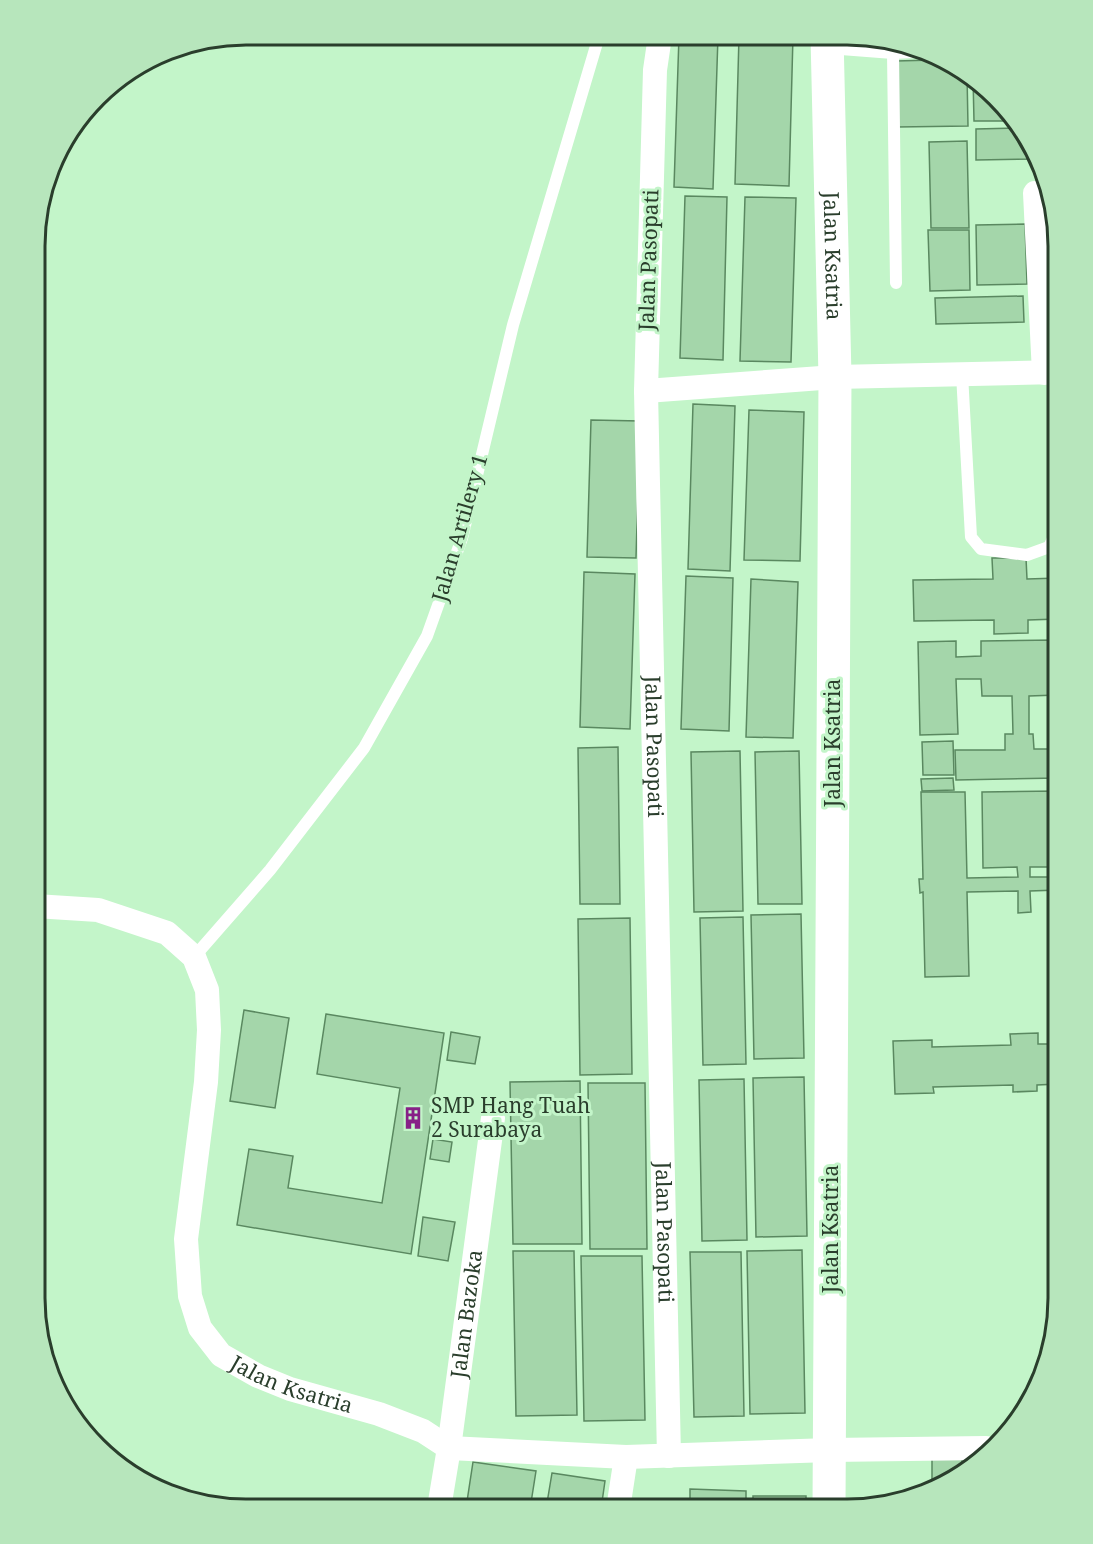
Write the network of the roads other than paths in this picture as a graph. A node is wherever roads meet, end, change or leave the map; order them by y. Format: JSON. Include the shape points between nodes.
{"nodes":[{"id":1,"x":595,"y":45,"type":"edge"},
{"id":2,"x":658,"y":45,"type":"edge"},
{"id":3,"x":827,"y":45,"type":"edge"},
{"id":4,"x":845,"y":45,"type":"edge"},
{"id":5,"x":893,"y":53,"type":"junction"},
{"id":6,"x":901,"y":53,"type":"edge"},
{"id":7,"x":1035,"y":193,"type":"dead end"},
{"id":8,"x":896,"y":283,"type":"dead end"},
{"id":9,"x":1048,"y":339,"type":"edge"},
{"id":10,"x":1048,"y":373,"type":"edge"},
{"id":11,"x":962,"y":374,"type":"junction"},
{"id":12,"x":835,"y":377,"type":"junction"},
{"id":13,"x":646,"y":391,"type":"junction"},
{"id":14,"x":1048,"y":547,"type":"edge"},
{"id":15,"x":45,"y":907,"type":"edge"},
{"id":16,"x":194,"y":957,"type":"junction"},
{"id":17,"x":493,"y":1118,"type":"dead end"},
{"id":18,"x":449,"y":1448,"type":"junction"},
{"id":19,"x":981,"y":1448,"type":"edge"},
{"id":20,"x":830,"y":1450,"type":"junction"},
{"id":21,"x":669,"y":1456,"type":"junction"},
{"id":22,"x":626,"y":1457,"type":"junction"},
{"id":23,"x":440,"y":1499,"type":"edge"},
{"id":24,"x":620,"y":1499,"type":"edge"},
{"id":25,"x":829,"y":1499,"type":"edge"}],
"edges":[{"from":1,"to":16,"type":"lane","name":"Jalan Artilery 1","via":[[513,325],[462,537],[427,636],[364,748],[270,870]]},
{"from":2,"to":13,"type":"street","name":"Jalan Pasopati","via":[[654,70]]},
{"from":3,"to":12,"type":"street","name":"Jalan Ksatria"},
{"from":4,"to":5,"type":"lane"},
{"from":5,"to":6,"type":"lane"},
{"from":5,"to":8,"type":"lane"},
{"from":7,"to":9,"type":"street"},
{"from":10,"to":11,"type":"street"},
{"from":11,"to":12,"type":"street"},
{"from":11,"to":14,"type":"lane","via":[[971,537],[981,549],[1027,555]]},
{"from":12,"to":13,"type":"street"},
{"from":12,"to":20,"type":"street","name":"Jalan Ksatria"},
{"from":13,"to":21,"type":"street","name":"Jalan Pasopati"},
{"from":15,"to":16,"type":"street","name":"Jalan Ksatria","via":[[98,910],[167,933]]},
{"from":16,"to":18,"type":"street","name":"Jalan Ksatria","via":[[207,990],[208,1029],[206,1082],[186,1239],[190,1296],[200,1328],[221,1354],[258,1376],[379,1414],[423,1431]]},
{"from":17,"to":18,"type":"street","name":"Jalan Bazoka"},
{"from":18,"to":22,"type":"street"},
{"from":18,"to":23,"type":"street","name":"Jalan Bazoka"},
{"from":19,"to":20,"type":"street"},
{"from":20,"to":21,"type":"street"},
{"from":20,"to":25,"type":"street","name":"Jalan Ksatria"},
{"from":21,"to":22,"type":"street"},
{"from":22,"to":24,"type":"street"}]}
